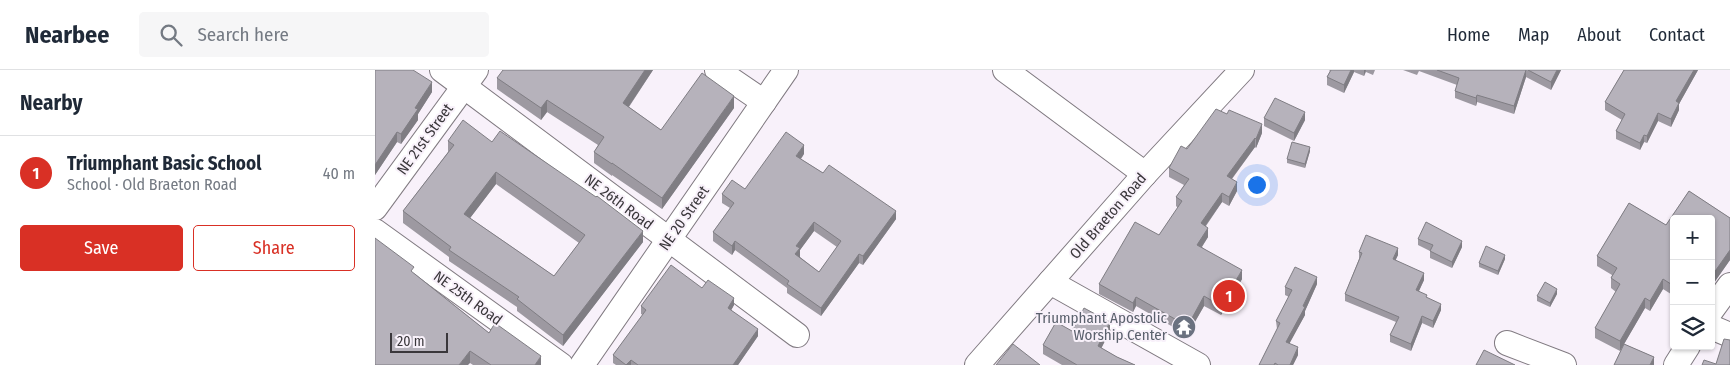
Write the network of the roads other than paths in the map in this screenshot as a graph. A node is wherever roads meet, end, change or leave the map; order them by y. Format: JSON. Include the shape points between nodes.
{"nodes":[{"id":1,"x":442,"y":70,"type":"edge"},
{"id":2,"x":717,"y":70,"type":"edge"},
{"id":3,"x":786,"y":70,"type":"edge"},
{"id":4,"x":1005,"y":70,"type":"edge"},
{"id":5,"x":1242,"y":70,"type":"edge"},
{"id":6,"x":470,"y":78,"type":"edge"},
{"id":7,"x":764,"y":102,"type":"junction"},
{"id":8,"x":1145,"y":174,"type":"junction"},
{"id":9,"x":375,"y":208,"type":"edge"},
{"id":10,"x":375,"y":231,"type":"edge"},
{"id":11,"x":669,"y":240,"type":"junction"},
{"id":12,"x":1050,"y":282,"type":"junction"},
{"id":13,"x":1730,"y":285,"type":"edge"},
{"id":14,"x":1715,"y":306,"type":"edge"},
{"id":15,"x":1715,"y":329,"type":"edge"},
{"id":16,"x":797,"y":335,"type":"dead end"},
{"id":17,"x":1730,"y":335,"type":"edge"},
{"id":18,"x":1507,"y":343,"type":"dead end"},
{"id":19,"x":1685,"y":350,"type":"edge"},
{"id":20,"x":561,"y":365,"type":"edge"},
{"id":21,"x":582,"y":365,"type":"edge"},
{"id":22,"x":977,"y":365,"type":"edge"},
{"id":23,"x":1199,"y":365,"type":"edge"},
{"id":24,"x":1564,"y":365,"type":"edge"},
{"id":25,"x":1676,"y":365,"type":"edge"}],
"edges":[{"from":1,"to":6,"type":"street","name":"NE 26th Road"},
{"from":2,"to":7,"type":"street"},
{"from":3,"to":7,"type":"street","name":"NE 20 Street"},
{"from":4,"to":8,"type":"street"},
{"from":5,"to":8,"type":"street","name":"Old Braeton Road"},
{"from":6,"to":9,"type":"street","name":"NE 21st Street"},
{"from":6,"to":11,"type":"street","name":"NE 26th Road"},
{"from":7,"to":11,"type":"street","name":"NE 20 Street"},
{"from":8,"to":12,"type":"street","name":"Old Braeton Road"},
{"from":10,"to":20,"type":"street","name":"NE 25th Road"},
{"from":11,"to":16,"type":"street","name":"NE 26th Road"},
{"from":11,"to":21,"type":"street","name":"NE 20 Street"},
{"from":12,"to":22,"type":"street","name":"Old Braeton Road"},
{"from":12,"to":23,"type":"street"},
{"from":13,"to":14,"type":"street"},
{"from":15,"to":17,"type":"street"},
{"from":18,"to":24,"type":"street"},
{"from":19,"to":25,"type":"street"}]}
